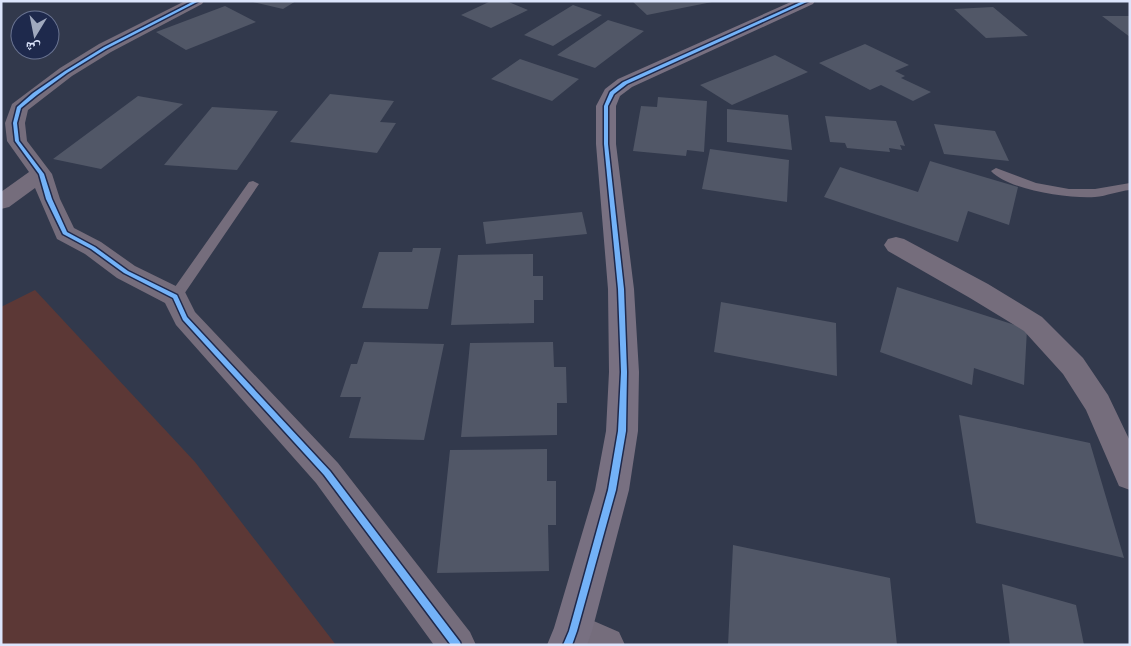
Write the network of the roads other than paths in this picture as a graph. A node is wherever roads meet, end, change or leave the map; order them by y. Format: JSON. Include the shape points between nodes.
{"nodes":[{"id":1,"x":197,"y":1,"type":"edge"},
{"id":2,"x":807,"y":1,"type":"edge"},
{"id":3,"x":996,"y":171,"type":"dead end"},
{"id":4,"x":41,"y":174,"type":"junction"},
{"id":5,"x":253,"y":184,"type":"dead end"},
{"id":6,"x":1130,"y":186,"type":"edge"},
{"id":7,"x":1,"y":202,"type":"edge"},
{"id":8,"x":896,"y":245,"type":"dead end"},
{"id":9,"x":175,"y":297,"type":"junction"},
{"id":10,"x":1130,"y":476,"type":"edge"},
{"id":11,"x":570,"y":638,"type":"edge"},
{"id":12,"x":457,"y":645,"type":"edge"},
{"id":13,"x":606,"y":645,"type":"edge"}],
"edges":[{"from":1,"to":4,"type":"street","via":[[105,48],[66,72],[19,108],[15,123],[17,141]]},
{"from":2,"to":11,"type":"street","via":[[625,83],[612,93],[606,106],[606,144],[621,299],[622,431],[612,490]]},
{"from":3,"to":6,"type":"lane","via":[[1017,182],[1059,193],[1096,193]]},
{"from":4,"to":7,"type":"street"},
{"from":4,"to":9,"type":"street","via":[[65,233],[126,272]]},
{"from":5,"to":9,"type":"lane"},
{"from":8,"to":10,"type":"street","via":[[1033,324],[1073,366],[1098,404]]},
{"from":9,"to":12,"type":"street","via":[[185,318],[327,473]]},
{"from":11,"to":13,"type":"street"}]}
